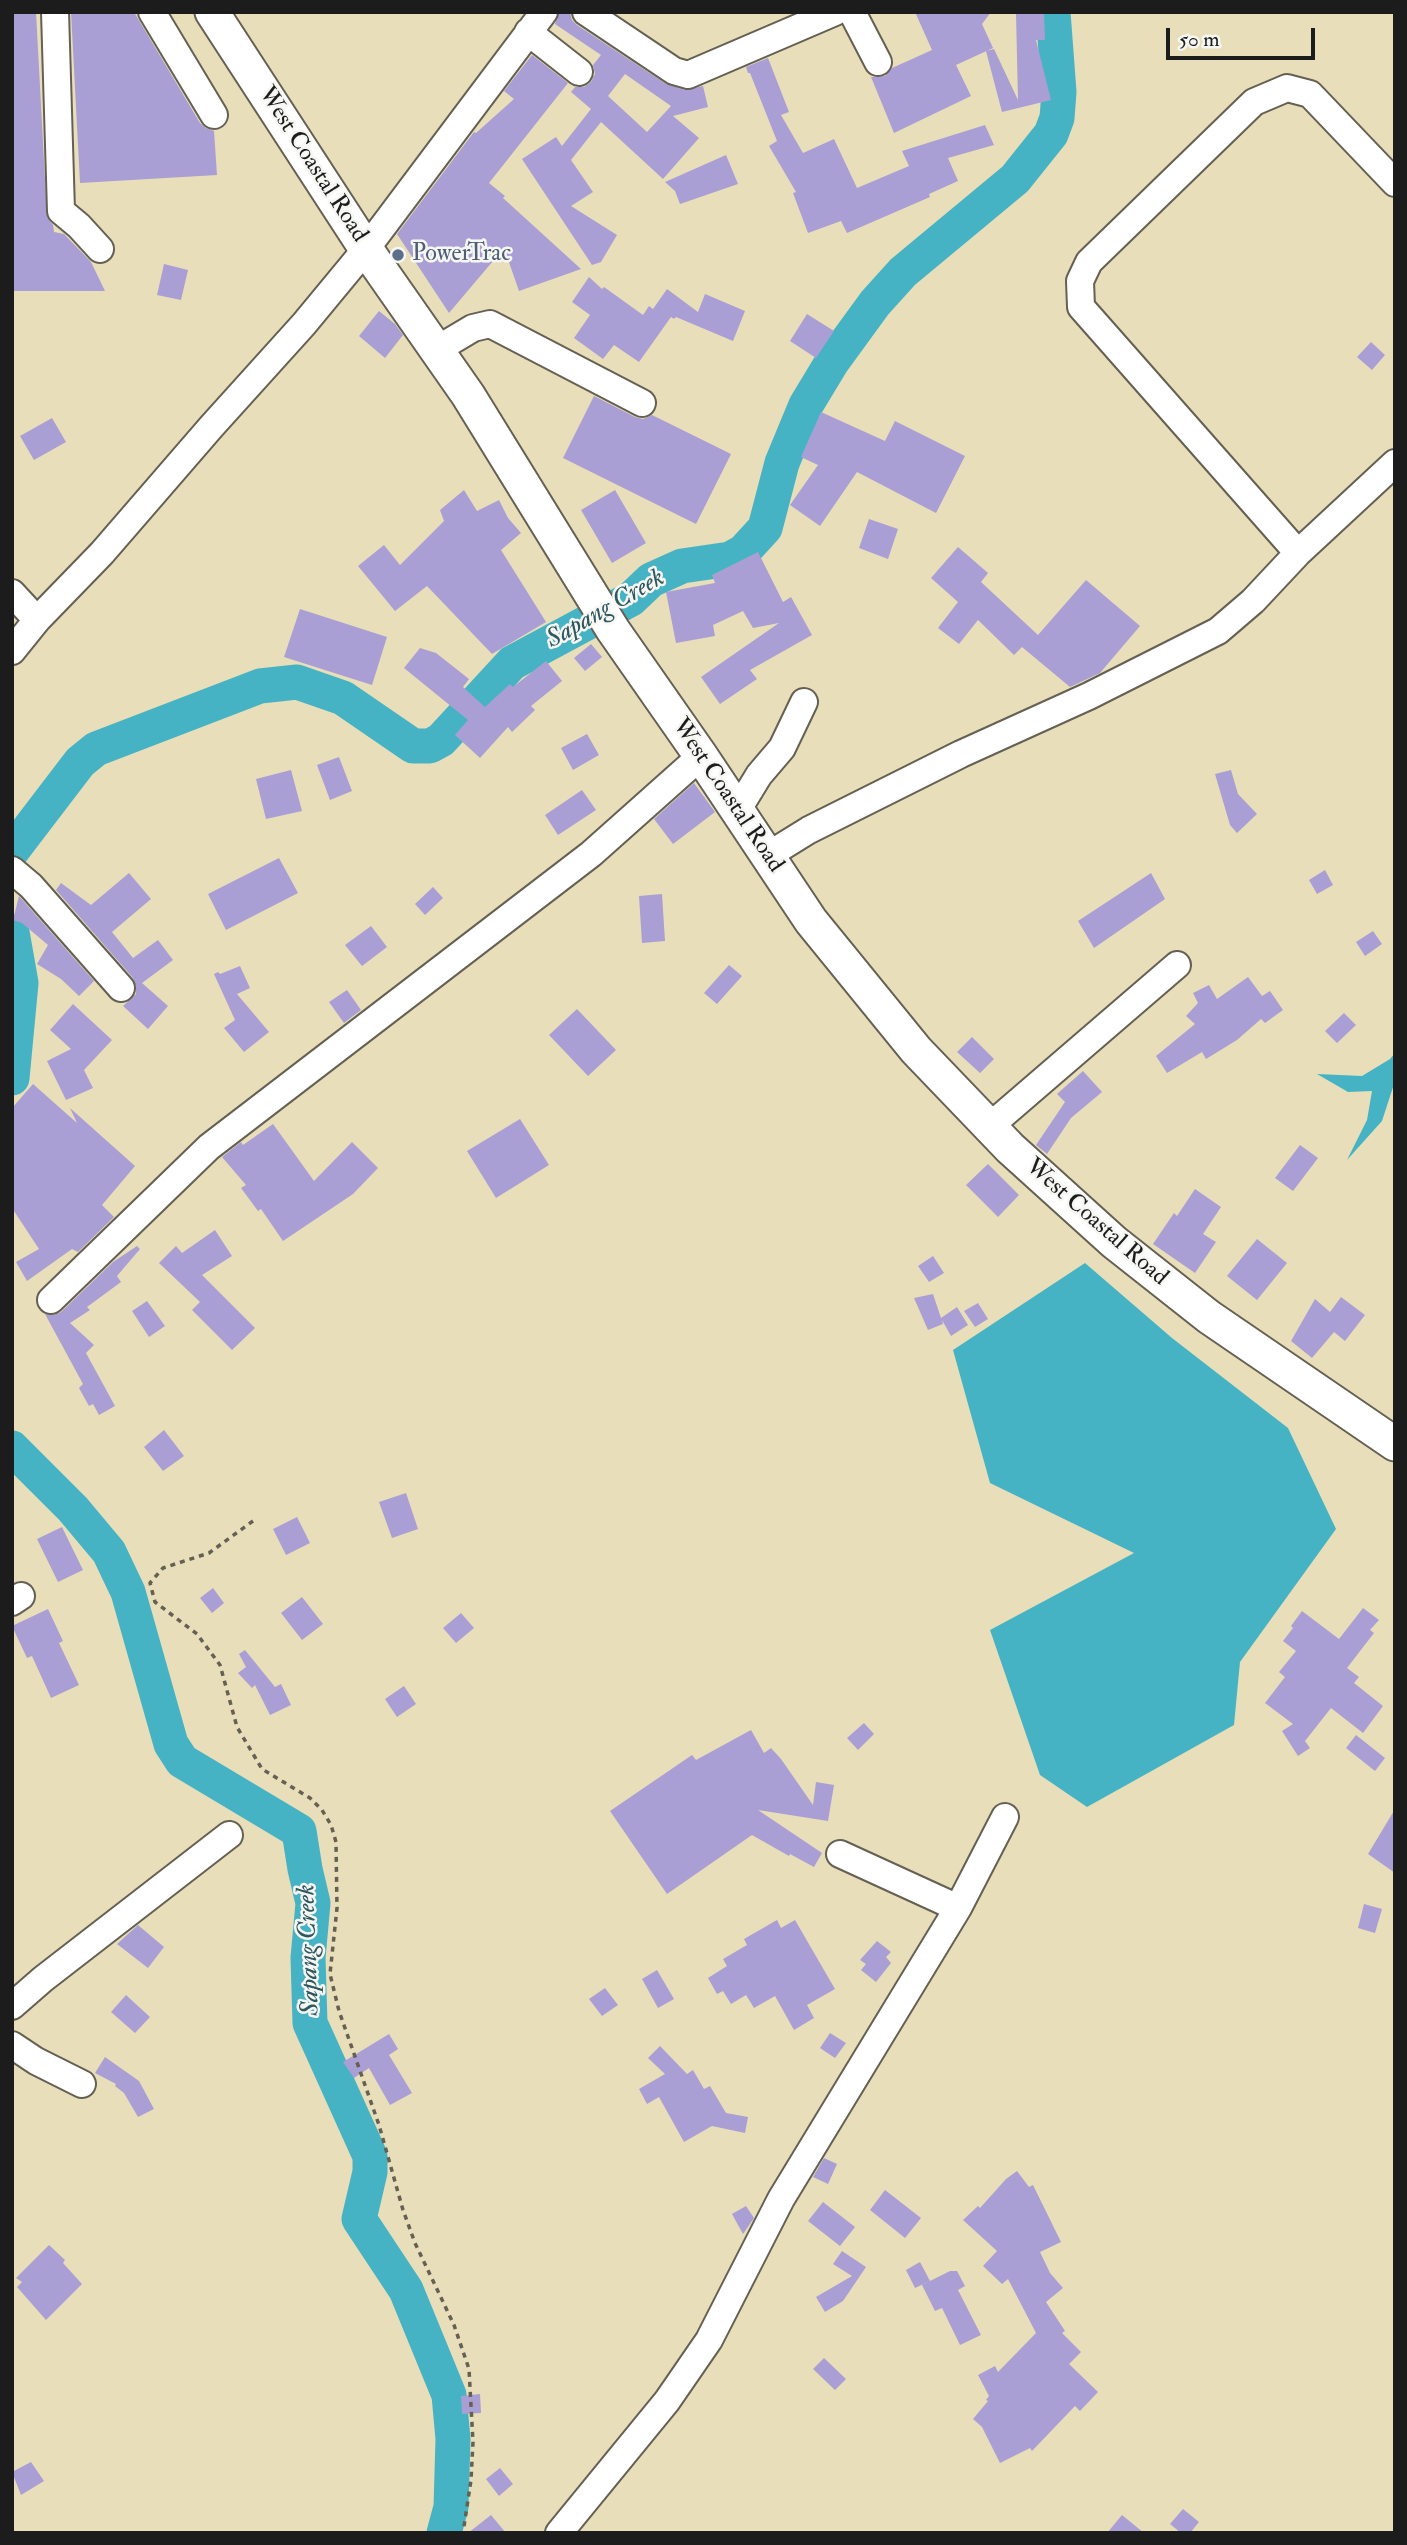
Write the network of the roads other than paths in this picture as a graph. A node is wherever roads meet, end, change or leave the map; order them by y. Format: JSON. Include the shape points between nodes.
{"nodes":[{"id":1,"x":55,"y":12,"type":"edge"},
{"id":2,"x":152,"y":12,"type":"edge"},
{"id":3,"x":212,"y":12,"type":"edge"},
{"id":4,"x":586,"y":12,"type":"edge"},
{"id":5,"x":835,"y":12,"type":"edge"},
{"id":6,"x":852,"y":12,"type":"edge"},
{"id":7,"x":536,"y":22,"type":"edge"},
{"id":8,"x":878,"y":62,"type":"dead end"},
{"id":9,"x":579,"y":72,"type":"dead end"},
{"id":10,"x":214,"y":115,"type":"dead end"},
{"id":11,"x":1395,"y":183,"type":"edge"},
{"id":12,"x":100,"y":249,"type":"dead end"},
{"id":13,"x":366,"y":249,"type":"junction"},
{"id":14,"x":436,"y":350,"type":"junction"},
{"id":15,"x":642,"y":403,"type":"dead end"},
{"id":16,"x":1395,"y":463,"type":"edge"},
{"id":17,"x":1298,"y":553,"type":"junction"},
{"id":18,"x":12,"y":593,"type":"edge"},
{"id":19,"x":37,"y":620,"type":"junction"},
{"id":20,"x":12,"y":651,"type":"edge"},
{"id":21,"x":804,"y":702,"type":"dead end"},
{"id":22,"x":701,"y":756,"type":"junction"},
{"id":23,"x":737,"y":811,"type":"junction"},
{"id":24,"x":767,"y":856,"type":"junction"},
{"id":25,"x":22,"y":878,"type":"edge"},
{"id":26,"x":1177,"y":965,"type":"dead end"},
{"id":27,"x":121,"y":988,"type":"dead end"},
{"id":28,"x":990,"y":1126,"type":"junction"},
{"id":29,"x":51,"y":1300,"type":"dead end"},
{"id":30,"x":1395,"y":1444,"type":"edge"},
{"id":31,"x":1005,"y":1816,"type":"dead end"},
{"id":32,"x":229,"y":1835,"type":"dead end"},
{"id":33,"x":840,"y":1854,"type":"dead end"},
{"id":34,"x":958,"y":1908,"type":"junction"},
{"id":35,"x":12,"y":2006,"type":"edge"},
{"id":36,"x":12,"y":2045,"type":"edge"},
{"id":37,"x":82,"y":2084,"type":"dead end"},
{"id":38,"x":559,"y":2533,"type":"edge"}],
"edges":[{"from":1,"to":12,"type":"street","via":[[61,211]]},
{"from":2,"to":10,"type":"street"},
{"from":3,"to":13,"type":"main road","name":"West Coastal Road"},
{"from":4,"to":5,"type":"street","via":[[674,71],[688,75]]},
{"from":6,"to":8,"type":"street"},
{"from":7,"to":9,"type":"street"},
{"from":7,"to":13,"type":"street"},
{"from":11,"to":17,"type":"street","via":[[1310,94],[1287,88],[1254,102],[1089,262],[1080,281],[1081,307]]},
{"from":13,"to":14,"type":"main road","name":"West Coastal Road"},
{"from":13,"to":19,"type":"street","via":[[102,553]]},
{"from":14,"to":15,"type":"street","via":[[473,328],[490,324]]},
{"from":14,"to":22,"type":"main road","name":"West Coastal Road","via":[[613,630]]},
{"from":16,"to":17,"type":"street"},
{"from":17,"to":24,"type":"street","via":[[1218,631],[961,754]]},
{"from":18,"to":19,"type":"street"},
{"from":19,"to":20,"type":"street"},
{"from":21,"to":23,"type":"street","via":[[782,748]]},
{"from":22,"to":23,"type":"main road","name":"West Coastal Road"},
{"from":22,"to":29,"type":"street","via":[[591,854],[209,1147]]},
{"from":23,"to":24,"type":"main road","name":"West Coastal Road"},
{"from":24,"to":28,"type":"main road","name":"West Coastal Road","via":[[811,921],[916,1050]]},
{"from":25,"to":27,"type":"street"},
{"from":26,"to":28,"type":"street"},
{"from":28,"to":30,"type":"main road","name":"West Coastal Road","via":[[1114,1242],[1199,1309]]},
{"from":31,"to":34,"type":"street"},
{"from":32,"to":35,"type":"street"},
{"from":33,"to":34,"type":"street"},
{"from":34,"to":38,"type":"street","via":[[781,2199],[709,2340],[667,2401]]},
{"from":36,"to":37,"type":"street"}]}
